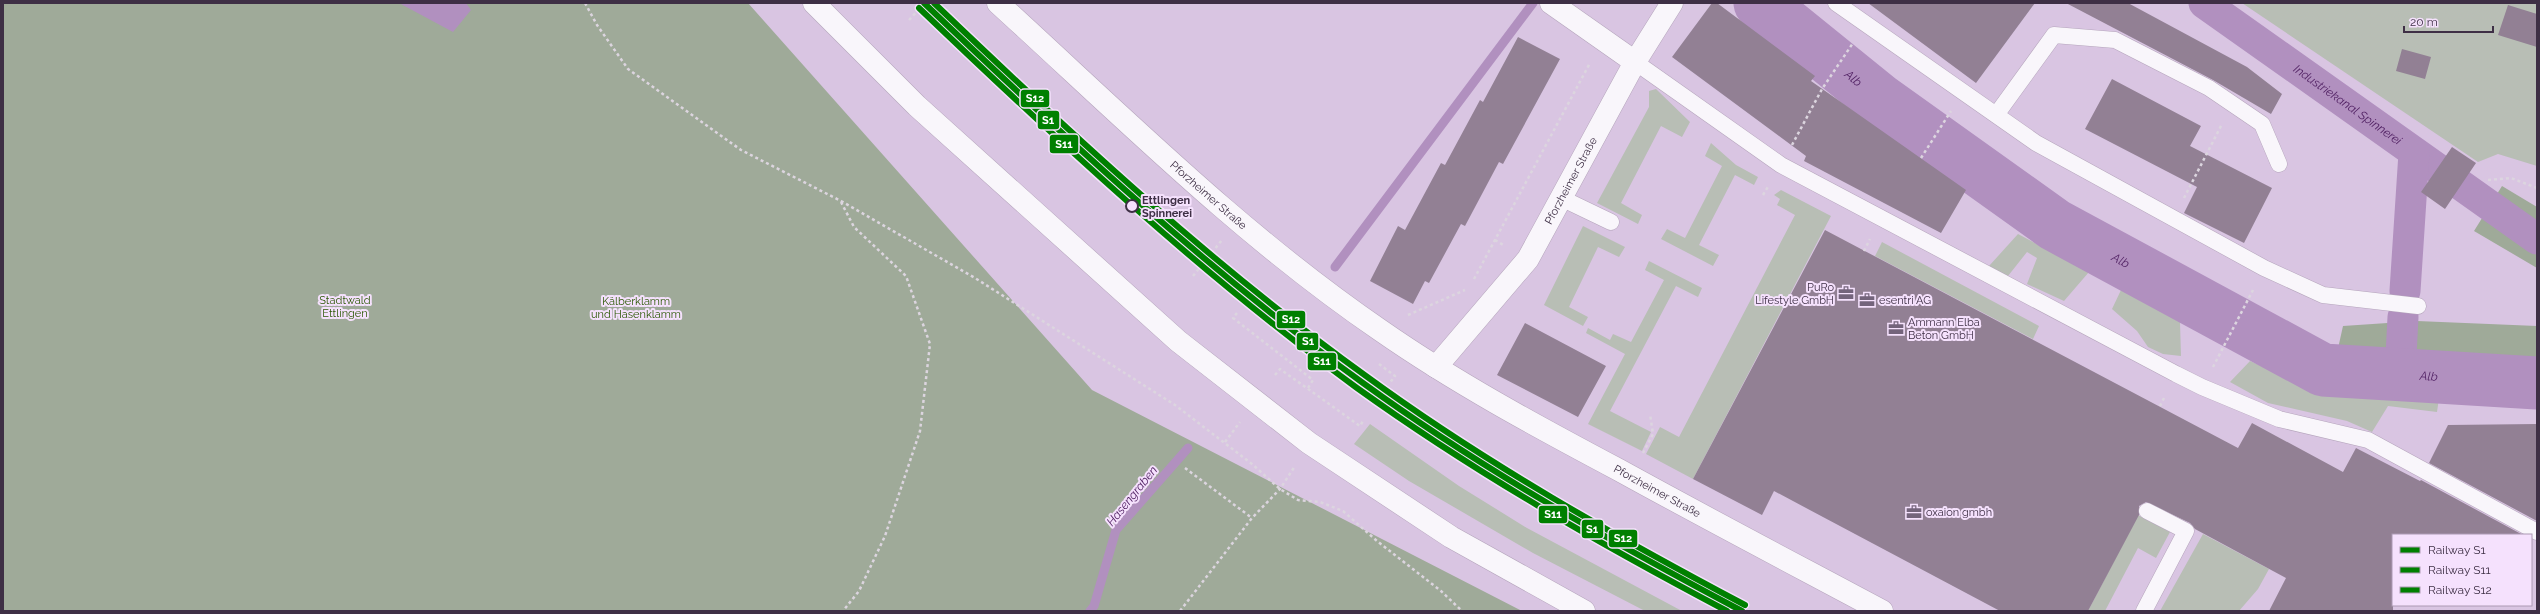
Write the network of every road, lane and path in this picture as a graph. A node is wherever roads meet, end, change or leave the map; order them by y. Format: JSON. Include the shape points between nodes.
{"nodes":[{"id":1,"x":585,"y":3,"type":"edge"},
{"id":2,"x":814,"y":3,"type":"edge"},
{"id":3,"x":925,"y":3,"type":"edge"},
{"id":4,"x":998,"y":3,"type":"edge"},
{"id":5,"x":1551,"y":3,"type":"edge"},
{"id":6,"x":1672,"y":3,"type":"edge"},
{"id":7,"x":1844,"y":5,"type":"edge"},
{"id":8,"x":909,"y":20,"type":"dead end"},
{"id":9,"x":1603,"y":40,"type":"junction"},
{"id":10,"x":1846,"y":52,"type":"dead end"},
{"id":11,"x":1635,"y":62,"type":"junction"},
{"id":12,"x":2233,"y":104,"type":"junction"},
{"id":13,"x":1996,"y":115,"type":"junction"},
{"id":14,"x":1939,"y":129,"type":"dead end"},
{"id":15,"x":1921,"y":158,"type":"dead end"},
{"id":16,"x":2279,"y":164,"type":"dead end"},
{"id":17,"x":1781,"y":165,"type":"junction"},
{"id":18,"x":2488,"y":180,"type":"dead end"},
{"id":19,"x":2537,"y":188,"type":"edge"},
{"id":20,"x":1561,"y":198,"type":"junction"},
{"id":21,"x":841,"y":201,"type":"junction"},
{"id":22,"x":2174,"y":219,"type":"junction"},
{"id":23,"x":1611,"y":222,"type":"dead end"},
{"id":24,"x":1222,"y":240,"type":"dead end"},
{"id":25,"x":1192,"y":276,"type":"dead end"},
{"id":26,"x":1472,"y":282,"type":"dead end"},
{"id":27,"x":1468,"y":289,"type":"dead end"},
{"id":28,"x":2245,"y":306,"type":"dead end"},
{"id":29,"x":2418,"y":306,"type":"dead end"},
{"id":30,"x":1237,"y":313,"type":"dead end"},
{"id":31,"x":1380,"y":330,"type":"junction"},
{"id":32,"x":2226,"y":341,"type":"dead end"},
{"id":33,"x":1373,"y":359,"type":"dead end"},
{"id":34,"x":1436,"y":367,"type":"junction"},
{"id":35,"x":1275,"y":375,"type":"dead end"},
{"id":36,"x":1389,"y":384,"type":"dead end"},
{"id":37,"x":1308,"y":388,"type":"junction"},
{"id":38,"x":1650,"y":414,"type":"dead end"},
{"id":39,"x":1363,"y":422,"type":"dead end"},
{"id":40,"x":1235,"y":428,"type":"dead end"},
{"id":41,"x":1225,"y":442,"type":"junction"},
{"id":42,"x":1185,"y":468,"type":"dead end"},
{"id":43,"x":1631,"y":477,"type":"junction"},
{"id":44,"x":1280,"y":489,"type":"junction"},
{"id":45,"x":2147,"y":511,"type":"dead end"},
{"id":46,"x":1252,"y":518,"type":"junction"},
{"id":47,"x":2537,"y":532,"type":"edge"},
{"id":48,"x":843,"y":611,"type":"edge"},
{"id":49,"x":1180,"y":611,"type":"edge"},
{"id":50,"x":1462,"y":611,"type":"edge"},
{"id":51,"x":1584,"y":611,"type":"edge"},
{"id":52,"x":1882,"y":611,"type":"edge"},
{"id":53,"x":2144,"y":611,"type":"edge"}],
"edges":[{"from":1,"to":21,"type":"path","via":[[628,69],[741,150]]},
{"from":2,"to":51,"type":"street","via":[[917,106],[1178,341],[1309,443],[1451,537]]},
{"from":3,"to":8,"type":"path"},
{"from":4,"to":31,"type":"street","name":"Pforzheimer Straße","via":[[1222,209]]},
{"from":5,"to":9,"type":"street"},
{"from":6,"to":11,"type":"street","name":"Pforzheimer Straße"},
{"from":7,"to":13,"type":"lane"},
{"from":9,"to":11,"type":"street"},
{"from":9,"to":26,"type":"path"},
{"from":10,"to":17,"type":"path","via":[[1822,89]]},
{"from":11,"to":17,"type":"lane"},
{"from":11,"to":20,"type":"street","name":"Pforzheimer Straße"},
{"from":12,"to":13,"type":"lane","via":[[2209,88],[2115,40],[2054,35]]},
{"from":12,"to":16,"type":"lane","via":[[2262,124]]},
{"from":12,"to":22,"type":"path","via":[[2198,167]]},
{"from":13,"to":22,"type":"lane","via":[[2036,143]]},
{"from":14,"to":15,"type":"path"},
{"from":17,"to":47,"type":"lane","via":[[2202,387],[2278,419],[2368,440]]},
{"from":18,"to":19,"type":"path","via":[[2511,178]]},
{"from":20,"to":23,"type":"lane"},
{"from":20,"to":34,"type":"street","name":"Pforzheimer Straße","via":[[1528,259]]},
{"from":21,"to":41,"type":"path","via":[[975,278],[1175,405]]},
{"from":21,"to":48,"type":"path","via":[[854,227],[906,276],[930,344],[920,431],[885,536],[859,591]]},
{"from":22,"to":29,"type":"lane","via":[[2293,282],[2323,295]]},
{"from":24,"to":25,"type":"path"},
{"from":27,"to":31,"type":"path","via":[[1407,316],[1394,309]]},
{"from":28,"to":32,"type":"path"},
{"from":30,"to":37,"type":"path","via":[[1233,318],[1313,380]]},
{"from":31,"to":34,"type":"street","name":"Pforzheimer Straße"},
{"from":33,"to":36,"type":"path","via":[[1395,376]]},
{"from":34,"to":43,"type":"street","name":"Pforzheimer Straße","via":[[1536,426]]},
{"from":35,"to":37,"type":"path","via":[[1280,369]]},
{"from":37,"to":39,"type":"path","via":[[1360,426]]},
{"from":38,"to":43,"type":"path","via":[[1653,434]]},
{"from":40,"to":41,"type":"path"},
{"from":41,"to":44,"type":"path"},
{"from":42,"to":46,"type":"path"},
{"from":43,"to":52,"type":"street","name":"Pforzheimer Straße"},
{"from":44,"to":46,"type":"path"},
{"from":44,"to":50,"type":"path","via":[[1298,500],[1320,502],[1343,511],[1377,541],[1441,590]]},
{"from":45,"to":53,"type":"lane","via":[[2186,531]]},
{"from":46,"to":49,"type":"path"}]}
